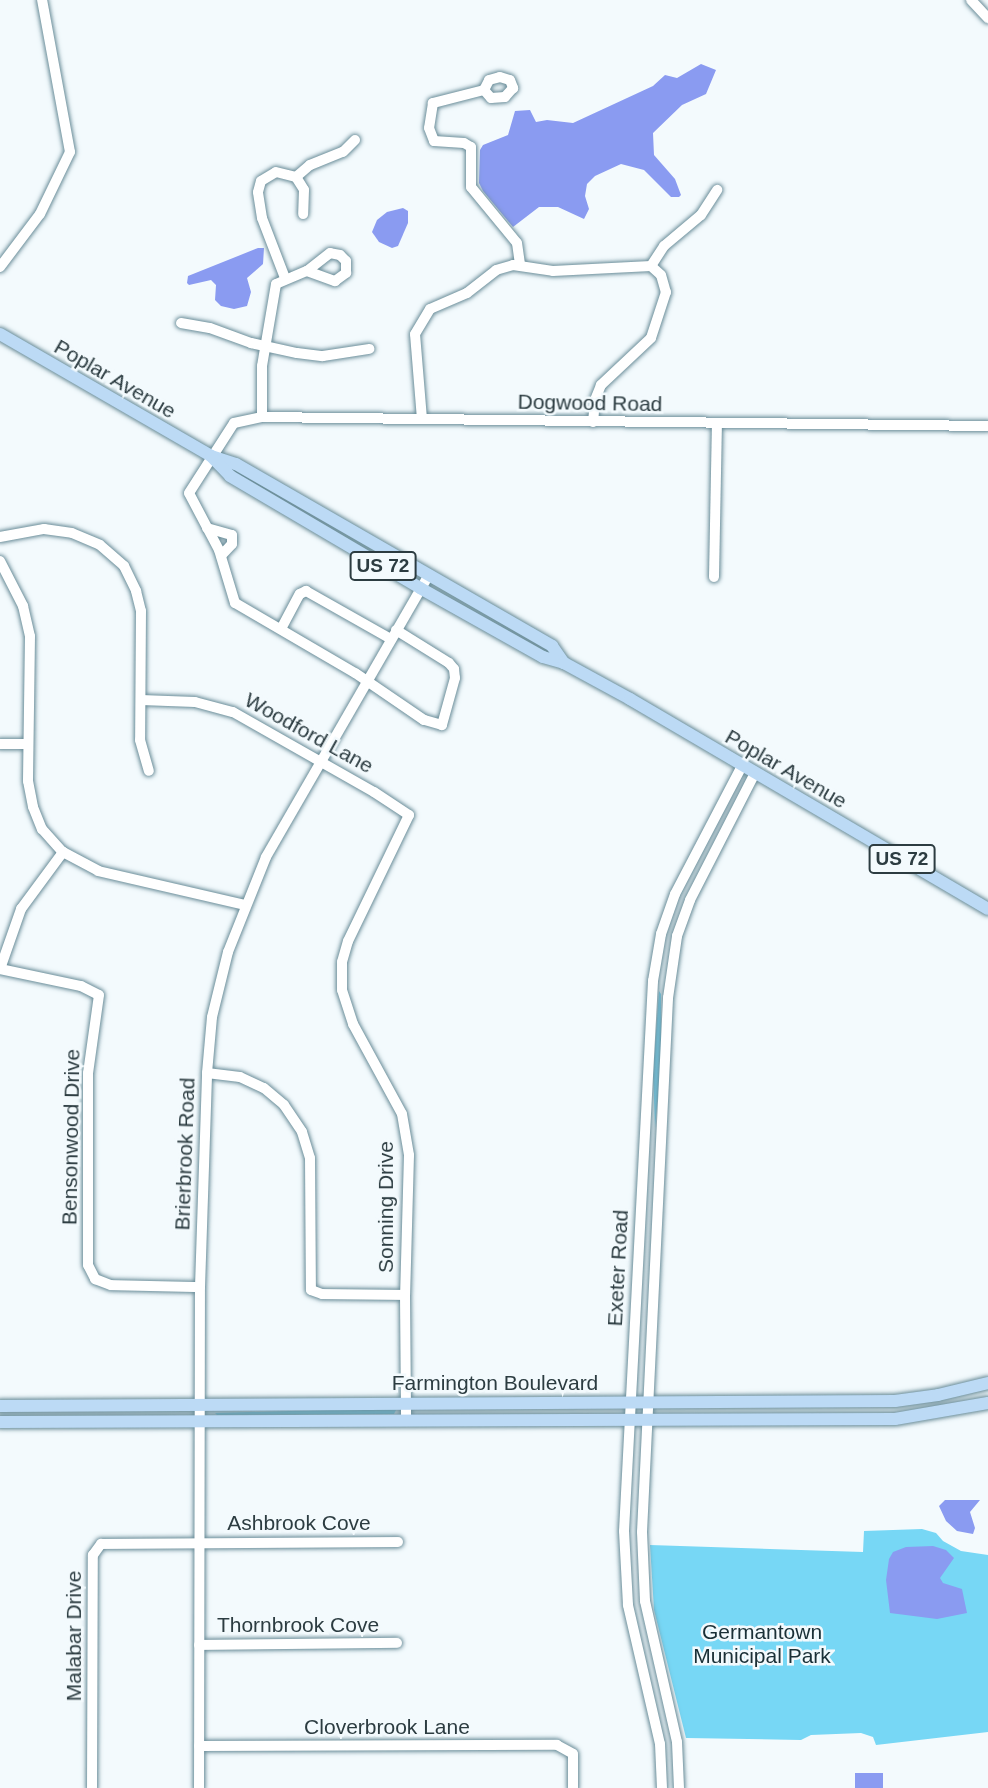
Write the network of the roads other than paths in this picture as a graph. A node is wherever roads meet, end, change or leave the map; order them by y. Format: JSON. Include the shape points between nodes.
{"nodes":[{"id":1,"x":42,"y":0,"type":"edge"},
{"id":2,"x":971,"y":0,"type":"edge"},
{"id":3,"x":988,"y":19,"type":"edge"},
{"id":4,"x":484,"y":90,"type":"dead end"},
{"id":5,"x":355,"y":140,"type":"dead end"},
{"id":6,"x":296,"y":177,"type":"junction"},
{"id":7,"x":716,"y":190,"type":"dead end"},
{"id":8,"x":303,"y":214,"type":"dead end"},
{"id":9,"x":520,"y":264,"type":"junction"},
{"id":10,"x":651,"y":266,"type":"junction"},
{"id":11,"x":0,"y":267,"type":"edge"},
{"id":12,"x":307,"y":271,"type":"dead end"},
{"id":13,"x":285,"y":278,"type":"junction"},
{"id":14,"x":181,"y":323,"type":"dead end"},
{"id":15,"x":0,"y":334,"type":"edge"},
{"id":16,"x":266,"y":345,"type":"junction"},
{"id":17,"x":369,"y":349,"type":"dead end"},
{"id":18,"x":262,"y":417,"type":"junction"},
{"id":19,"x":422,"y":419,"type":"junction"},
{"id":20,"x":593,"y":422,"type":"junction"},
{"id":21,"x":717,"y":424,"type":"junction"},
{"id":22,"x":988,"y":426,"type":"edge"},
{"id":23,"x":211,"y":456,"type":"junction"},
{"id":24,"x":207,"y":528,"type":"junction"},
{"id":25,"x":0,"y":537,"type":"edge"},
{"id":26,"x":221,"y":556,"type":"junction"},
{"id":27,"x":0,"y":561,"type":"edge"},
{"id":28,"x":429,"y":575,"type":"junction"},
{"id":29,"x":714,"y":577,"type":"dead end"},
{"id":30,"x":420,"y":588,"type":"junction"},
{"id":31,"x":281,"y":629,"type":"junction"},
{"id":32,"x":393,"y":634,"type":"junction"},
{"id":33,"x":564,"y":663,"type":"junction"},
{"id":34,"x":367,"y":681,"type":"junction"},
{"id":35,"x":141,"y":700,"type":"junction"},
{"id":36,"x":0,"y":744,"type":"edge"},
{"id":37,"x":28,"y":744,"type":"junction"},
{"id":38,"x":320,"y":761,"type":"junction"},
{"id":39,"x":742,"y":766,"type":"junction"},
{"id":40,"x":149,"y":771,"type":"dead end"},
{"id":41,"x":755,"y":773,"type":"junction"},
{"id":42,"x":409,"y":815,"type":"joint"},
{"id":43,"x":63,"y":852,"type":"junction"},
{"id":44,"x":245,"y":905,"type":"junction"},
{"id":45,"x":988,"y":909,"type":"edge"},
{"id":46,"x":0,"y":969,"type":"edge"},
{"id":47,"x":206,"y":1073,"type":"junction"},
{"id":48,"x":200,"y":1287,"type":"junction"},
{"id":49,"x":405,"y":1295,"type":"junction"},
{"id":50,"x":988,"y":1383,"type":"edge"},
{"id":51,"x":631,"y":1401,"type":"junction"},
{"id":52,"x":649,"y":1401,"type":"junction"},
{"id":53,"x":813,"y":1401,"type":"junction"},
{"id":54,"x":406,"y":1402,"type":"junction"},
{"id":55,"x":786,"y":1402,"type":"junction"},
{"id":56,"x":988,"y":1403,"type":"edge"},
{"id":57,"x":200,"y":1404,"type":"junction"},
{"id":58,"x":0,"y":1406,"type":"edge"},
{"id":59,"x":895,"y":1410,"type":"junction"},
{"id":60,"x":406,"y":1418,"type":"junction"},
{"id":61,"x":201,"y":1420,"type":"junction"},
{"id":62,"x":631,"y":1420,"type":"junction"},
{"id":63,"x":648,"y":1420,"type":"junction"},
{"id":64,"x":786,"y":1420,"type":"junction"},
{"id":65,"x":859,"y":1420,"type":"junction"},
{"id":66,"x":0,"y":1422,"type":"edge"},
{"id":67,"x":200,"y":1541,"type":"junction"},
{"id":68,"x":398,"y":1542,"type":"dead end"},
{"id":69,"x":397,"y":1643,"type":"dead end"},
{"id":70,"x":199,"y":1645,"type":"junction"},
{"id":71,"x":199,"y":1746,"type":"junction"},
{"id":72,"x":92,"y":1788,"type":"edge"},
{"id":73,"x":199,"y":1788,"type":"edge"},
{"id":74,"x":573,"y":1788,"type":"edge"},
{"id":75,"x":662,"y":1788,"type":"edge"},
{"id":76,"x":678,"y":1788,"type":"edge"}],
"edges":[{"from":1,"to":11,"type":"street","via":[[70,152],[40,214]]},
{"from":2,"to":3,"type":"street"},
{"from":4,"to":9,"type":"street","via":[[433,103],[429,128],[434,141],[471,148],[471,187],[517,243]]},
{"from":5,"to":6,"type":"street","via":[[343,152],[310,165]]},
{"from":6,"to":8,"type":"street","via":[[304,190]]},
{"from":6,"to":13,"type":"street","via":[[276,172],[267,175],[258,192],[262,218]]},
{"from":7,"to":10,"type":"street","via":[[701,215],[664,246]]},
{"from":9,"to":10,"type":"street","via":[[553,271]]},
{"from":9,"to":19,"type":"street","via":[[496,270],[467,293],[430,309],[415,334]]},
{"from":10,"to":20,"type":"street","via":[[661,275],[666,292],[651,338],[601,386]]},
{"from":12,"to":13,"type":"street"},
{"from":13,"to":16,"type":"street","via":[[274,289]]},
{"from":14,"to":16,"type":"street"},
{"from":15,"to":23,"type":"main road","name":"Poplar Avenue","number":"US 72"},
{"from":16,"to":17,"type":"street","via":[[323,356]]},
{"from":16,"to":18,"type":"street"},
{"from":18,"to":19,"type":"street","name":"Dogwood Road"},
{"from":18,"to":23,"type":"street","name":"Dogwood Road","via":[[234,423]]},
{"from":19,"to":20,"type":"street","name":"Dogwood Road"},
{"from":20,"to":21,"type":"street","name":"Dogwood Road"},
{"from":21,"to":22,"type":"street","name":"Dogwood Road"},
{"from":21,"to":29,"type":"street"},
{"from":23,"to":24,"type":"street","name":"Dogwood Road","via":[[189,494]]},
{"from":23,"to":28,"type":"main road","name":"Poplar Avenue","via":[[236,464]]},
{"from":23,"to":30,"type":"main road","name":"Poplar Avenue","number":"US 72","via":[[230,476]]},
{"from":24,"to":26,"type":"street"},
{"from":24,"to":26,"type":"street","via":[[232,536],[232,544]]},
{"from":25,"to":35,"type":"street","via":[[44,529],[72,533],[100,545],[124,566],[141,611]]},
{"from":26,"to":31,"type":"street","via":[[235,603]]},
{"from":27,"to":37,"type":"street","via":[[23,607],[30,636]]},
{"from":28,"to":30,"type":"street","name":"Brierbrook Road"},
{"from":28,"to":33,"type":"main road","name":"Poplar Avenue","via":[[552,646]]},
{"from":30,"to":32,"type":"street","name":"Brierbrook Road"},
{"from":30,"to":33,"type":"main road","name":"Poplar Avenue","number":"US 72","via":[[543,657]]},
{"from":31,"to":32,"type":"street","via":[[306,591]]},
{"from":31,"to":34,"type":"street"},
{"from":32,"to":34,"type":"street","name":"Brierbrook Road"},
{"from":32,"to":34,"type":"street","via":[[454,669],[442,726],[424,720]]},
{"from":33,"to":39,"type":"main road","name":"Poplar Avenue","number":"US 72"},
{"from":34,"to":38,"type":"street","name":"Brierbrook Road"},
{"from":35,"to":38,"type":"street","name":"Woodford Lane","via":[[221,707]]},
{"from":35,"to":40,"type":"street","via":[[141,740]]},
{"from":36,"to":37,"type":"street"},
{"from":37,"to":43,"type":"street","via":[[33,807],[42,829]]},
{"from":38,"to":42,"type":"street","name":"Woodford Lane"},
{"from":38,"to":44,"type":"street","name":"Brierbrook Road","via":[[270,849]]},
{"from":39,"to":41,"type":"main road","name":"Poplar Avenue","number":"US 72"},
{"from":39,"to":51,"type":"street","name":"Exeter Road","via":[[675,894],[661,934],[653,981]]},
{"from":41,"to":45,"type":"main road","name":"Poplar Avenue","number":"US 72"},
{"from":41,"to":52,"type":"street","name":"Exeter Road","via":[[677,936],[668,999]]},
{"from":42,"to":49,"type":"street","name":"Sonning Drive","via":[[342,962],[342,990],[353,1024],[402,1114],[409,1155]]},
{"from":43,"to":44,"type":"street","via":[[98,871]]},
{"from":43,"to":46,"type":"street","via":[[21,909]]},
{"from":44,"to":47,"type":"street","name":"Brierbrook Road","via":[[219,986]]},
{"from":46,"to":48,"type":"street","name":"Bensonwood Drive","via":[[81,985],[99,995],[88,1073],[88,1265],[95,1279],[111,1285]]},
{"from":47,"to":48,"type":"street","name":"Brierbrook Road"},
{"from":47,"to":49,"type":"street","via":[[240,1077],[264,1088],[284,1105],[302,1132],[310,1158],[310,1290]]},
{"from":48,"to":57,"type":"street","name":"Brierbrook Road"},
{"from":49,"to":54,"type":"street","name":"Sonning Drive"},
{"from":50,"to":59,"type":"main road","name":"Farmington Boulevard"},
{"from":51,"to":52,"type":"main road","name":"Farmington Boulevard"},
{"from":51,"to":54,"type":"main road","name":"Farmington Boulevard"},
{"from":51,"to":62,"type":"street","name":"Exeter Road"},
{"from":52,"to":55,"type":"main road","name":"Farmington Boulevard"},
{"from":52,"to":63,"type":"street","name":"Exeter Road"},
{"from":53,"to":55,"type":"main road","name":"Farmington Boulevard"},
{"from":53,"to":59,"type":"main road","name":"Farmington Boulevard"},
{"from":53,"to":65,"type":"main road","via":[[853,1409]]},
{"from":54,"to":57,"type":"main road","name":"Farmington Boulevard"},
{"from":54,"to":60,"type":"street","name":"Sonning Drive"},
{"from":55,"to":64,"type":"main road"},
{"from":56,"to":59,"type":"main road","name":"Farmington Boulevard"},
{"from":57,"to":58,"type":"main road","name":"Farmington Boulevard"},
{"from":57,"to":61,"type":"street","name":"Brierbrook Road"},
{"from":59,"to":65,"type":"main road","name":"Farmington Boulevard"},
{"from":60,"to":61,"type":"main road","name":"Farmington Boulevard"},
{"from":60,"to":62,"type":"main road","name":"Farmington Boulevard"},
{"from":61,"to":66,"type":"main road","name":"Farmington Boulevard"},
{"from":61,"to":67,"type":"street","name":"Brierbrook Road"},
{"from":62,"to":63,"type":"main road","name":"Farmington Boulevard"},
{"from":62,"to":75,"type":"street","name":"Exeter Road","via":[[624,1531],[628,1605],[660,1744]]},
{"from":63,"to":64,"type":"main road","name":"Farmington Boulevard"},
{"from":63,"to":76,"type":"street","name":"Exeter Road","via":[[642,1532],[645,1601],[677,1742]]},
{"from":64,"to":65,"type":"main road","name":"Farmington Boulevard"},
{"from":67,"to":68,"type":"street","name":"Ashbrook Cove"},
{"from":67,"to":70,"type":"street","name":"Brierbrook Road"},
{"from":67,"to":72,"type":"street","name":"Malabar Drive","via":[[101,1544],[93,1555]]},
{"from":69,"to":70,"type":"street","name":"Thornbrook Cove"},
{"from":70,"to":71,"type":"street","name":"Brierbrook Road"},
{"from":71,"to":73,"type":"street","name":"Brierbrook Road"},
{"from":71,"to":74,"type":"street","name":"Cloverbrook Lane","via":[[557,1745],[573,1754]]}]}
